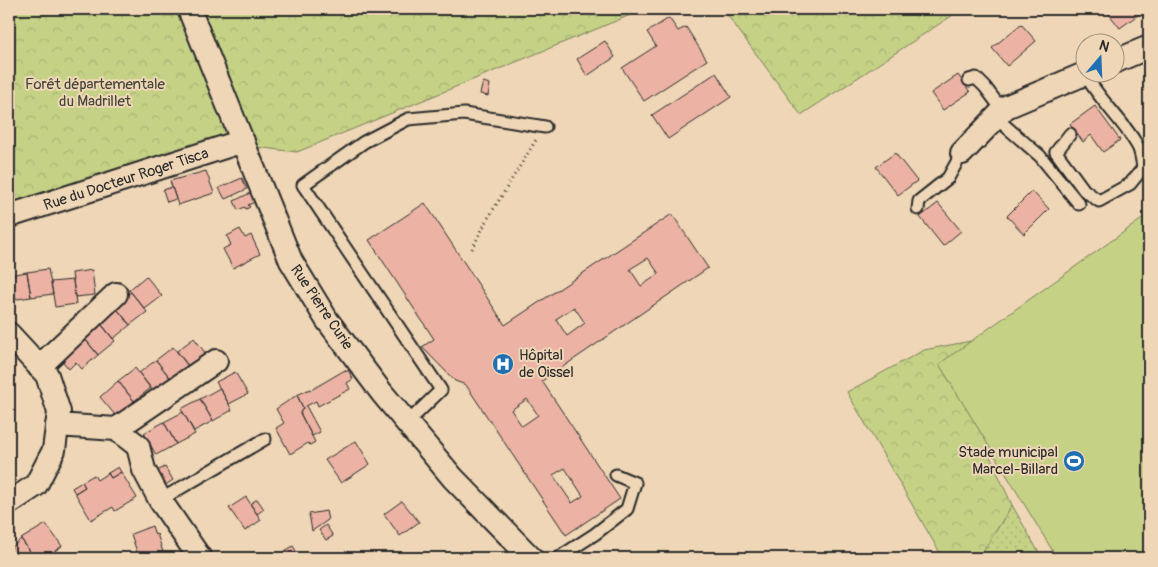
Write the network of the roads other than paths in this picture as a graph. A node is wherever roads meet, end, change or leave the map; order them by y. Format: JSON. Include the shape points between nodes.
{"nodes":[{"id":1,"x":189,"y":9,"type":"edge"},
{"id":2,"x":1149,"y":47,"type":"edge"},
{"id":3,"x":1126,"y":57,"type":"edge"},
{"id":4,"x":1076,"y":78,"type":"edge"},
{"id":5,"x":969,"y":80,"type":"dead end"},
{"id":6,"x":1090,"y":82,"type":"edge"},
{"id":7,"x":999,"y":115,"type":"junction"},
{"id":8,"x":545,"y":126,"type":"road end"},
{"id":9,"x":1070,"y":134,"type":"dead end"},
{"id":10,"x":243,"y":141,"type":"junction"},
{"id":11,"x":962,"y":153,"type":"joint"},
{"id":12,"x":1079,"y":204,"type":"dead end"},
{"id":13,"x":918,"y":209,"type":"dead end"},
{"id":14,"x":9,"y":216,"type":"edge"},
{"id":15,"x":116,"y":294,"type":"dead end"},
{"id":16,"x":9,"y":334,"type":"edge"},
{"id":17,"x":216,"y":361,"type":"dead end"},
{"id":18,"x":39,"y":366,"type":"junction"},
{"id":19,"x":407,"y":422,"type":"junction"},
{"id":20,"x":57,"y":425,"type":"junction"},
{"id":21,"x":116,"y":429,"type":"junction"},
{"id":22,"x":265,"y":439,"type":"dead end"},
{"id":23,"x":616,"y":474,"type":"dead end"},
{"id":24,"x":160,"y":500,"type":"junction"},
{"id":25,"x":9,"y":503,"type":"edge"},
{"id":26,"x":200,"y":558,"type":"edge"},
{"id":27,"x":531,"y":558,"type":"edge"},
{"id":28,"x":558,"y":558,"type":"edge"}],
"edges":[{"from":1,"to":10,"type":"street","name":"Rue Pierre Curie"},
{"from":2,"to":3,"type":"street"},
{"from":4,"to":7,"type":"street","via":[[1006,107]]},
{"from":5,"to":7,"type":"lane","via":[[976,78],[985,87]]},
{"from":6,"to":9,"type":"lane","via":[[1138,146],[1143,168],[1130,184],[1099,201],[1084,190],[1056,152]]},
{"from":7,"to":11,"type":"street"},
{"from":7,"to":12,"type":"lane","via":[[1040,156]]},
{"from":8,"to":19,"type":"lane","via":[[464,114],[408,119],[364,142],[303,185],[441,390]]},
{"from":10,"to":14,"type":"street","name":"Rue du Docteur Roger Tisca"},
{"from":10,"to":19,"type":"street","name":"Rue Pierre Curie","via":[[291,261],[327,320]]},
{"from":11,"to":13,"type":"lane","via":[[948,178],[919,202]]},
{"from":15,"to":18,"type":"street"},
{"from":16,"to":18,"type":"street"},
{"from":17,"to":21,"type":"street"},
{"from":18,"to":20,"type":"street","via":[[47,375],[59,412]]},
{"from":19,"to":27,"type":"street","name":"Rue Pierre Curie","via":[[453,478]]},
{"from":20,"to":21,"type":"street"},
{"from":20,"to":25,"type":"street","via":[[54,450],[36,485]]},
{"from":21,"to":24,"type":"street","via":[[138,446],[144,470]]},
{"from":22,"to":24,"type":"lane"},
{"from":23,"to":28,"type":"lane","via":[[635,484],[627,509]]},
{"from":24,"to":26,"type":"street"}]}
